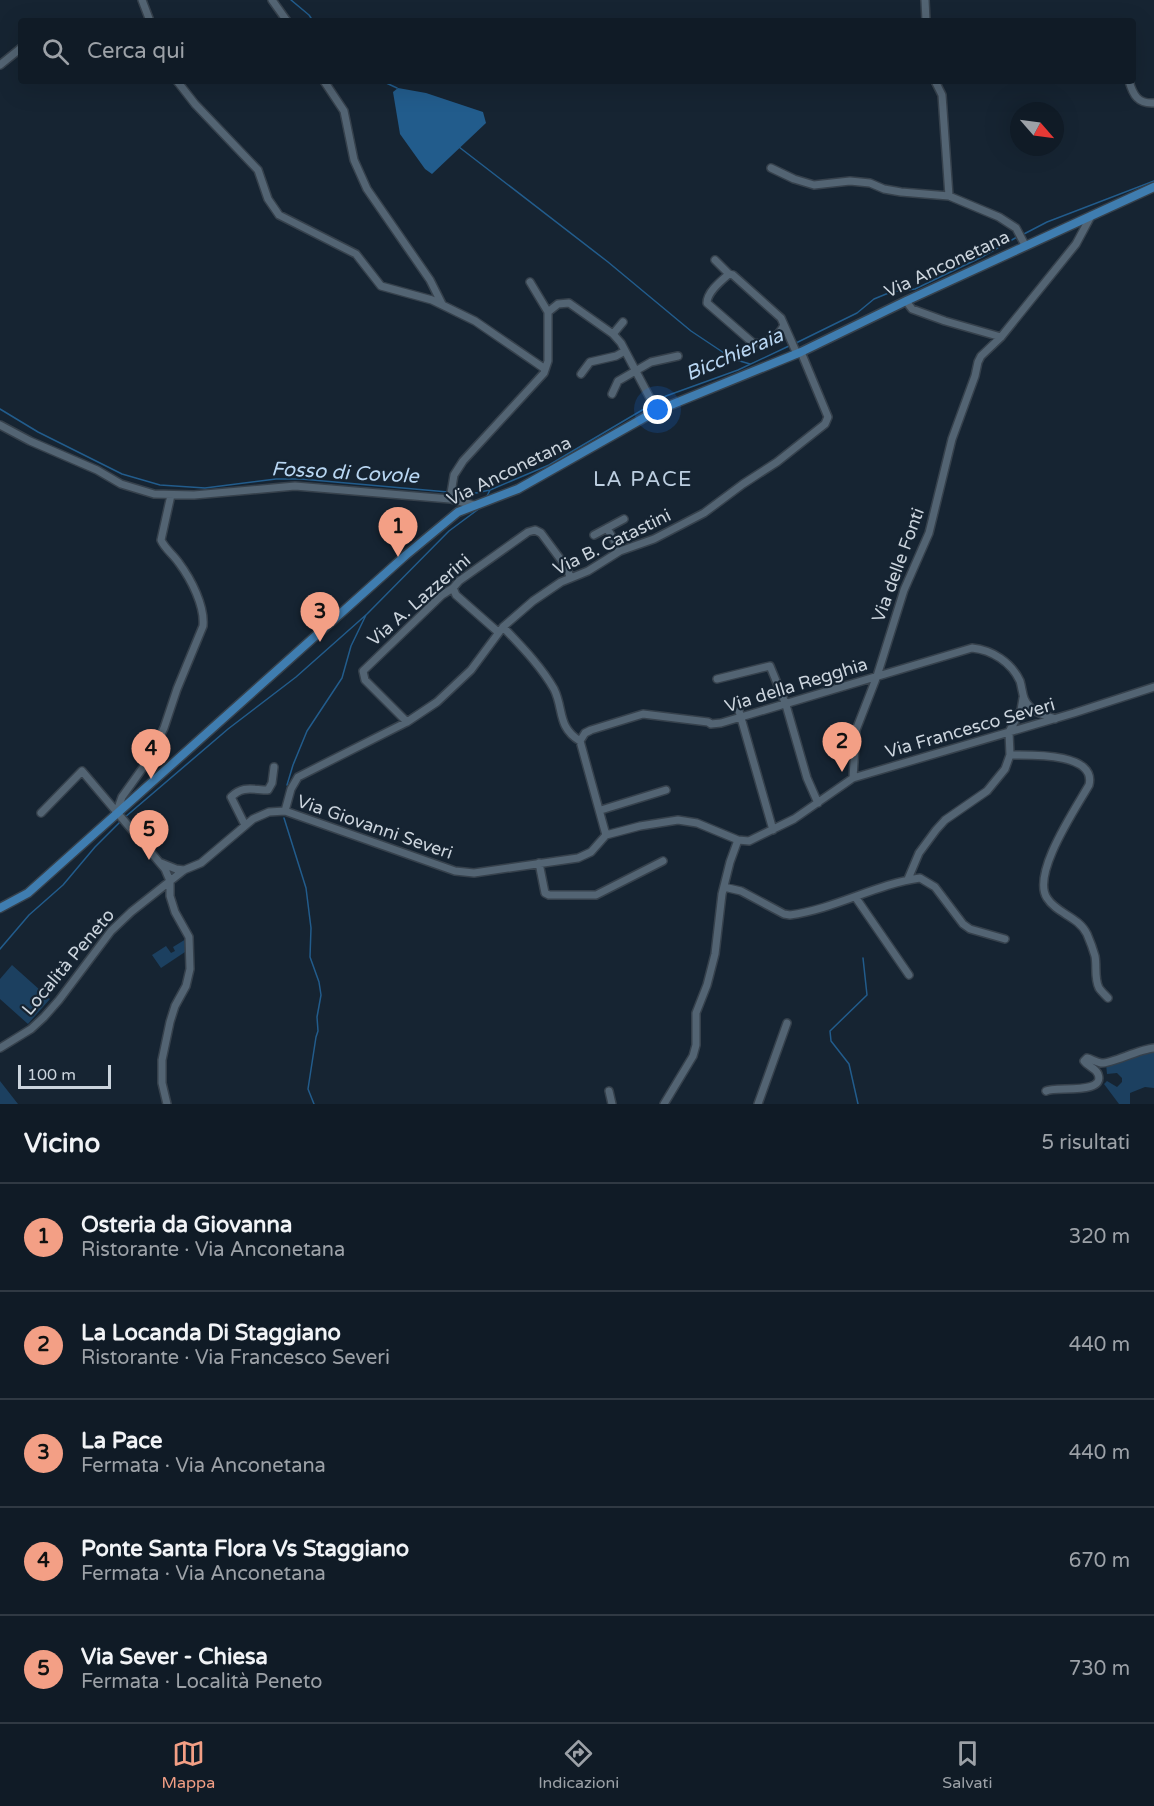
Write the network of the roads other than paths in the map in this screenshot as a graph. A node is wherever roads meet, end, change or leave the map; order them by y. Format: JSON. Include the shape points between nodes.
{"nodes":[{"id":1,"x":142,"y":0,"type":"edge"},
{"id":2,"x":272,"y":0,"type":"edge"},
{"id":3,"x":925,"y":0,"type":"edge"},
{"id":4,"x":149,"y":18,"type":"edge"},
{"id":5,"x":285,"y":18,"type":"edge"},
{"id":6,"x":926,"y":18,"type":"edge"},
{"id":7,"x":18,"y":50,"type":"edge"},
{"id":8,"x":0,"y":65,"type":"edge"},
{"id":9,"x":179,"y":84,"type":"edge"},
{"id":10,"x":326,"y":84,"type":"edge"},
{"id":11,"x":936,"y":84,"type":"edge"},
{"id":12,"x":1130,"y":84,"type":"edge"},
{"id":13,"x":1154,"y":103,"type":"edge"},
{"id":14,"x":771,"y":168,"type":"dead end"},
{"id":15,"x":1154,"y":187,"type":"edge"},
{"id":16,"x":949,"y":196,"type":"junction"},
{"id":17,"x":1091,"y":216,"type":"junction"},
{"id":18,"x":1024,"y":243,"type":"junction"},
{"id":19,"x":715,"y":260,"type":"dead end"},
{"id":20,"x":729,"y":274,"type":"junction"},
{"id":21,"x":530,"y":282,"type":"dead end"},
{"id":22,"x":906,"y":301,"type":"junction"},
{"id":23,"x":442,"y":304,"type":"junction"},
{"id":24,"x":548,"y":312,"type":"junction"},
{"id":25,"x":623,"y":322,"type":"dead end"},
{"id":26,"x":784,"y":325,"type":"junction"},
{"id":27,"x":613,"y":334,"type":"junction"},
{"id":28,"x":1001,"y":337,"type":"junction"},
{"id":29,"x":625,"y":351,"type":"junction"},
{"id":30,"x":798,"y":352,"type":"junction"},
{"id":31,"x":678,"y":357,"type":"dead end"},
{"id":32,"x":545,"y":369,"type":"junction"},
{"id":33,"x":636,"y":371,"type":"junction"},
{"id":34,"x":581,"y":374,"type":"dead end"},
{"id":35,"x":612,"y":394,"type":"dead end"},
{"id":36,"x":651,"y":400,"type":"dead end"},
{"id":37,"x":0,"y":425,"type":"edge"},
{"id":38,"x":171,"y":495,"type":"junction"},
{"id":39,"x":451,"y":497,"type":"junction"},
{"id":40,"x":474,"y":505,"type":"junction"},
{"id":41,"x":624,"y":519,"type":"dead end"},
{"id":42,"x":607,"y":528,"type":"junction"},
{"id":43,"x":594,"y":536,"type":"dead end"},
{"id":44,"x":620,"y":551,"type":"junction"},
{"id":45,"x":570,"y":577,"type":"junction"},
{"id":46,"x":453,"y":588,"type":"junction"},
{"id":47,"x":501,"y":630,"type":"junction"},
{"id":48,"x":877,"y":676,"type":"junction"},
{"id":49,"x":717,"y":679,"type":"dead end"},
{"id":50,"x":1154,"y":687,"type":"edge"},
{"id":51,"x":1023,"y":698,"type":"junction"},
{"id":52,"x":786,"y":705,"type":"junction"},
{"id":53,"x":1030,"y":707,"type":"junction"},
{"id":54,"x":1021,"y":710,"type":"junction"},
{"id":55,"x":740,"y":715,"type":"junction"},
{"id":56,"x":1055,"y":719,"type":"junction"},
{"id":57,"x":406,"y":722,"type":"junction"},
{"id":58,"x":1031,"y":726,"type":"junction"},
{"id":59,"x":1009,"y":732,"type":"junction"},
{"id":60,"x":580,"y":741,"type":"junction"},
{"id":61,"x":1010,"y":755,"type":"junction"},
{"id":62,"x":274,"y":767,"type":"dead end"},
{"id":63,"x":853,"y":778,"type":"junction"},
{"id":64,"x":666,"y":790,"type":"dead end"},
{"id":65,"x":818,"y":803,"type":"junction"},
{"id":66,"x":601,"y":810,"type":"junction"},
{"id":67,"x":285,"y":811,"type":"junction"},
{"id":68,"x":40,"y":813,"type":"dead end"},
{"id":69,"x":119,"y":813,"type":"junction"},
{"id":70,"x":245,"y":825,"type":"junction"},
{"id":71,"x":773,"y":830,"type":"junction"},
{"id":72,"x":606,"y":835,"type":"junction"},
{"id":73,"x":738,"y":840,"type":"junction"},
{"id":74,"x":663,"y":861,"type":"dead end"},
{"id":75,"x":160,"y":862,"type":"junction"},
{"id":76,"x":538,"y":863,"type":"junction"},
{"id":77,"x":184,"y":870,"type":"junction"},
{"id":78,"x":908,"y":879,"type":"junction"},
{"id":79,"x":170,"y":881,"type":"junction"},
{"id":80,"x":724,"y":887,"type":"junction"},
{"id":81,"x":856,"y":897,"type":"junction"},
{"id":82,"x":0,"y":908,"type":"edge"},
{"id":83,"x":1005,"y":939,"type":"dead end"},
{"id":84,"x":909,"y":975,"type":"dead end"},
{"id":85,"x":1108,"y":998,"type":"dead end"},
{"id":86,"x":787,"y":1023,"type":"dead end"},
{"id":87,"x":0,"y":1048,"type":"edge"},
{"id":88,"x":1154,"y":1048,"type":"edge"},
{"id":89,"x":609,"y":1091,"type":"dead end"},
{"id":90,"x":1046,"y":1091,"type":"dead end"},
{"id":91,"x":167,"y":1104,"type":"edge"},
{"id":92,"x":612,"y":1104,"type":"edge"},
{"id":93,"x":664,"y":1104,"type":"edge"},
{"id":94,"x":758,"y":1104,"type":"edge"}],
"edges":[{"from":1,"to":4,"type":"street"},
{"from":2,"to":5,"type":"street"},
{"from":3,"to":6,"type":"street"},
{"from":7,"to":8,"type":"street"},
{"from":9,"to":23,"type":"street","via":[[258,170],[268,199],[279,215],[356,254],[381,286]]},
{"from":10,"to":23,"type":"street","via":[[344,111],[354,160],[367,189],[430,280]]},
{"from":11,"to":16,"type":"street","via":[[942,95]]},
{"from":12,"to":13,"type":"street","via":[[1136,98]]},
{"from":14,"to":16,"type":"street","via":[[814,185],[850,181],[900,192]]},
{"from":15,"to":17,"type":"main road","name":"Via Anconetana"},
{"from":16,"to":18,"type":"street","via":[[999,217],[1016,230]]},
{"from":17,"to":18,"type":"main road","name":"Via Anconetana"},
{"from":17,"to":28,"type":"street","name":"Via delle Fonti","via":[[1076,244]]},
{"from":18,"to":22,"type":"main road","name":"Via Anconetana"},
{"from":19,"to":20,"type":"street","name":"Via B. Catastini"},
{"from":20,"to":26,"type":"street","name":"Via B. Catastini","via":[[781,318]]},
{"from":20,"to":26,"type":"street","via":[[707,296],[707,303],[757,344],[777,335]]},
{"from":21,"to":24,"type":"street"},
{"from":22,"to":28,"type":"street","via":[[912,309]]},
{"from":22,"to":30,"type":"main road","name":"Via Anconetana"},
{"from":23,"to":32,"type":"street","via":[[475,321]]},
{"from":24,"to":27,"type":"street","via":[[558,304],[569,303]]},
{"from":24,"to":32,"type":"street"},
{"from":25,"to":27,"type":"street"},
{"from":26,"to":30,"type":"street","name":"Via B. Catastini"},
{"from":27,"to":29,"type":"street"},
{"from":28,"to":48,"type":"street","name":"Via delle Fonti","via":[[978,362],[952,439],[929,533],[904,590]]},
{"from":29,"to":33,"type":"street"},
{"from":29,"to":34,"type":"street","via":[[590,362]]},
{"from":30,"to":40,"type":"main road","name":"Via Anconetana","via":[[657,411],[518,489]]},
{"from":30,"to":44,"type":"street","name":"Via B. Catastini","via":[[828,417],[825,424],[704,513],[654,539]]},
{"from":31,"to":33,"type":"street","via":[[651,362]]},
{"from":32,"to":39,"type":"street","via":[[463,461],[454,475]]},
{"from":33,"to":35,"type":"street","via":[[618,381]]},
{"from":33,"to":36,"type":"street"},
{"from":37,"to":38,"type":"street","via":[[121,484]]},
{"from":38,"to":39,"type":"street","via":[[295,486]]},
{"from":38,"to":69,"type":"street","via":[[161,540],[191,582],[204,617],[203,626],[164,728],[147,762],[122,797]]},
{"from":39,"to":40,"type":"street"},
{"from":40,"to":69,"type":"main road","name":"Via Anconetana","via":[[451,517],[406,555]]},
{"from":41,"to":42,"type":"street"},
{"from":42,"to":43,"type":"street"},
{"from":42,"to":44,"type":"street"},
{"from":44,"to":45,"type":"street","name":"Via B. Catastini"},
{"from":45,"to":46,"type":"street","name":"Via A. Lazzerini","via":[[541,533],[535,530]]},
{"from":45,"to":47,"type":"street","name":"Via B. Catastini","via":[[533,601]]},
{"from":46,"to":47,"type":"street","via":[[456,595]]},
{"from":46,"to":57,"type":"street","name":"Via A. Lazzerini","via":[[363,672],[365,680]]},
{"from":47,"to":57,"type":"street","name":"Via B. Catastini","via":[[456,686]]},
{"from":47,"to":60,"type":"street","via":[[523,648],[553,687],[566,729]]},
{"from":48,"to":51,"type":"street","name":"Via della Regghia","via":[[972,648],[984,649],[1008,665],[1019,681]]},
{"from":48,"to":52,"type":"street","name":"Via della Regghia"},
{"from":48,"to":63,"type":"street","name":"Via delle Fonti","via":[[856,730]]},
{"from":49,"to":52,"type":"street","via":[[770,666]]},
{"from":50,"to":56,"type":"street","name":"Via Francesco Severi"},
{"from":51,"to":53,"type":"street","name":"Via della Regghia"},
{"from":51,"to":54,"type":"street"},
{"from":52,"to":55,"type":"street","name":"Via della Regghia"},
{"from":52,"to":65,"type":"street"},
{"from":53,"to":56,"type":"street","name":"Via della Regghia"},
{"from":53,"to":58,"type":"street","name":"Via della Regghia"},
{"from":54,"to":58,"type":"street"},
{"from":54,"to":59,"type":"street"},
{"from":55,"to":60,"type":"street","name":"Via della Regghia","via":[[711,724],[643,714],[591,730]]},
{"from":55,"to":71,"type":"street"},
{"from":56,"to":58,"type":"street","name":"Via Francesco Severi"},
{"from":57,"to":67,"type":"street","name":"Via B. Catastini","via":[[298,777]]},
{"from":58,"to":59,"type":"street","name":"Via Francesco Severi"},
{"from":59,"to":61,"type":"street"},
{"from":59,"to":63,"type":"street","name":"Via Francesco Severi"},
{"from":60,"to":66,"type":"street"},
{"from":61,"to":78,"type":"street","via":[[994,785],[936,830],[919,853]]},
{"from":61,"to":85,"type":"street","via":[[1057,756],[1071,760],[1088,773],[1089,785],[1048,860],[1043,882],[1045,895],[1056,909],[1083,927],[1095,956],[1099,987]]},
{"from":62,"to":70,"type":"street","via":[[268,790],[247,788],[231,797]]},
{"from":63,"to":65,"type":"street","name":"Via Francesco Severi"},
{"from":64,"to":66,"type":"street"},
{"from":65,"to":71,"type":"street","name":"Via Francesco Severi"},
{"from":66,"to":72,"type":"street"},
{"from":67,"to":70,"type":"street","name":"Via Giovanni Severi","via":[[269,812]]},
{"from":67,"to":76,"type":"street","name":"Via Giovanni Severi","via":[[455,871],[474,873]]},
{"from":68,"to":69,"type":"street","via":[[81,771]]},
{"from":69,"to":75,"type":"street"},
{"from":69,"to":82,"type":"main road","name":"Via Anconetana","via":[[28,892]]},
{"from":70,"to":77,"type":"street","name":"Via Giovanni Severi","via":[[201,863]]},
{"from":71,"to":73,"type":"street","name":"Via Francesco Severi","via":[[748,841]]},
{"from":72,"to":73,"type":"street","name":"Via Giovanni Severi","via":[[685,820]]},
{"from":72,"to":76,"type":"street","name":"Via Giovanni Severi","via":[[586,855]]},
{"from":73,"to":80,"type":"street"},
{"from":74,"to":76,"type":"street","via":[[596,895],[545,893]]},
{"from":75,"to":77,"type":"street"},
{"from":75,"to":79,"type":"street"},
{"from":77,"to":79,"type":"street","name":"Località Peneto"},
{"from":78,"to":81,"type":"street"},
{"from":78,"to":83,"type":"street","via":[[928,881],[969,929]]},
{"from":79,"to":87,"type":"street","name":"Località Peneto","via":[[111,931],[44,1017]]},
{"from":79,"to":91,"type":"street","via":[[172,904],[189,937],[190,969],[175,1005],[162,1060]]},
{"from":80,"to":81,"type":"street","via":[[790,915]]},
{"from":80,"to":93,"type":"street","via":[[716,948],[696,1013],[693,1056]]},
{"from":81,"to":84,"type":"street"},
{"from":86,"to":94,"type":"street"},
{"from":88,"to":90,"type":"street","via":[[1109,1062],[1086,1058],[1085,1064],[1098,1075],[1096,1085]]},
{"from":89,"to":92,"type":"street"}]}
